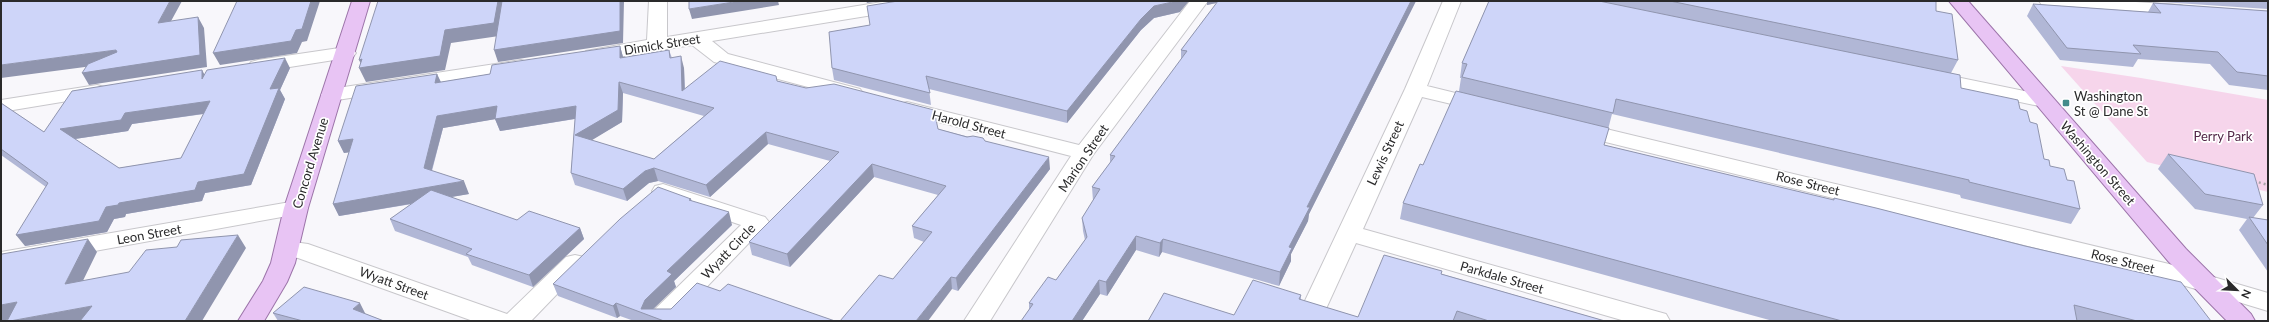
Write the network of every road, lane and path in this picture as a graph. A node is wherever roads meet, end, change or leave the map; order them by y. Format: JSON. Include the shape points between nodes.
{"nodes":[{"id":1,"x":361,"y":1,"type":"edge"},
{"id":2,"x":658,"y":1,"type":"edge"},
{"id":3,"x":922,"y":1,"type":"edge"},
{"id":4,"x":1199,"y":1,"type":"edge"},
{"id":5,"x":1452,"y":1,"type":"edge"},
{"id":6,"x":1958,"y":1,"type":"edge"},
{"id":7,"x":2048,"y":1,"type":"edge"},
{"id":8,"x":2197,"y":12,"type":"edge"},
{"id":9,"x":697,"y":39,"type":"junction"},
{"id":10,"x":657,"y":45,"type":"junction"},
{"id":11,"x":346,"y":53,"type":"junction"},
{"id":12,"x":579,"y":57,"type":"edge"},
{"id":13,"x":539,"y":63,"type":"edge"},
{"id":14,"x":237,"y":69,"type":"edge"},
{"id":15,"x":1915,"y":74,"type":"edge"},
{"id":16,"x":119,"y":87,"type":"edge"},
{"id":17,"x":1414,"y":89,"type":"junction"},
{"id":18,"x":331,"y":95,"type":"junction"},
{"id":19,"x":868,"y":97,"type":"edge"},
{"id":20,"x":2044,"y":101,"type":"junction"},
{"id":21,"x":891,"y":103,"type":"edge"},
{"id":22,"x":1,"y":106,"type":"edge"},
{"id":23,"x":1497,"y":109,"type":"edge"},
{"id":24,"x":1560,"y":124,"type":"edge"},
{"id":25,"x":1084,"y":154,"type":"junction"},
{"id":26,"x":2253,"y":181,"type":"edge"},
{"id":27,"x":2268,"y":185,"type":"edge"},
{"id":28,"x":646,"y":200,"type":"edge"},
{"id":29,"x":296,"y":208,"type":"junction"},
{"id":30,"x":1348,"y":233,"type":"junction"},
{"id":31,"x":592,"y":246,"type":"edge"},
{"id":32,"x":287,"y":249,"type":"junction"},
{"id":33,"x":1,"y":260,"type":"edge"},
{"id":34,"x":2201,"y":280,"type":"junction"},
{"id":35,"x":2268,"y":302,"type":"edge"},
{"id":36,"x":1316,"y":305,"type":"edge"},
{"id":37,"x":251,"y":321,"type":"edge"},
{"id":38,"x":500,"y":321,"type":"edge"},
{"id":39,"x":515,"y":321,"type":"edge"},
{"id":40,"x":659,"y":321,"type":"edge"},
{"id":41,"x":977,"y":321,"type":"edge"},
{"id":42,"x":1656,"y":321,"type":"edge"},
{"id":43,"x":2242,"y":321,"type":"edge"}],
"edges":[{"from":1,"to":11,"type":"main road","name":"Concord Avenue"},
{"from":2,"to":10,"type":"street"},
{"from":3,"to":9,"type":"street","name":"Dimick Street"},
{"from":4,"to":25,"type":"street","name":"Marion Street"},
{"from":5,"to":17,"type":"street","name":"Lewis Street"},
{"from":6,"to":20,"type":"main road","name":"Washington Street"},
{"from":7,"to":8,"type":"street"},
{"from":9,"to":10,"type":"street","name":"Dimick Street"},
{"from":9,"to":19,"type":"street","via":[[722,58]]},
{"from":10,"to":12,"type":"street","name":"Dimick Street"},
{"from":11,"to":14,"type":"street"},
{"from":11,"to":18,"type":"main road","name":"Concord Avenue"},
{"from":13,"to":18,"type":"street"},
{"from":15,"to":20,"type":"street"},
{"from":16,"to":22,"type":"street"},
{"from":17,"to":23,"type":"street"},
{"from":17,"to":30,"type":"street","name":"Lewis Street"},
{"from":18,"to":29,"type":"main road","name":"Concord Avenue"},
{"from":20,"to":34,"type":"main road","name":"Washington Street"},
{"from":21,"to":25,"type":"street","name":"Harold Street"},
{"from":24,"to":34,"type":"street","name":"Rose Street"},
{"from":25,"to":41,"type":"street","name":"Marion Street"},
{"from":26,"to":27,"type":"path"},
{"from":28,"to":40,"type":"street","name":"Wyatt Circle","via":[[658,189],[757,222]]},
{"from":29,"to":32,"type":"main road","name":"Concord Avenue"},
{"from":29,"to":33,"type":"street","name":"Leon Street"},
{"from":30,"to":36,"type":"street","name":"Lewis Street"},
{"from":30,"to":42,"type":"street","name":"Parkdale Street"},
{"from":31,"to":39,"type":"street"},
{"from":32,"to":37,"type":"main road","name":"Concord Avenue","via":[[275,282]]},
{"from":32,"to":38,"type":"street","name":"Wyatt Street","via":[[315,255]]},
{"from":34,"to":35,"type":"street","name":"Rose Street"},
{"from":34,"to":43,"type":"main road","name":"Washington Street"}]}
